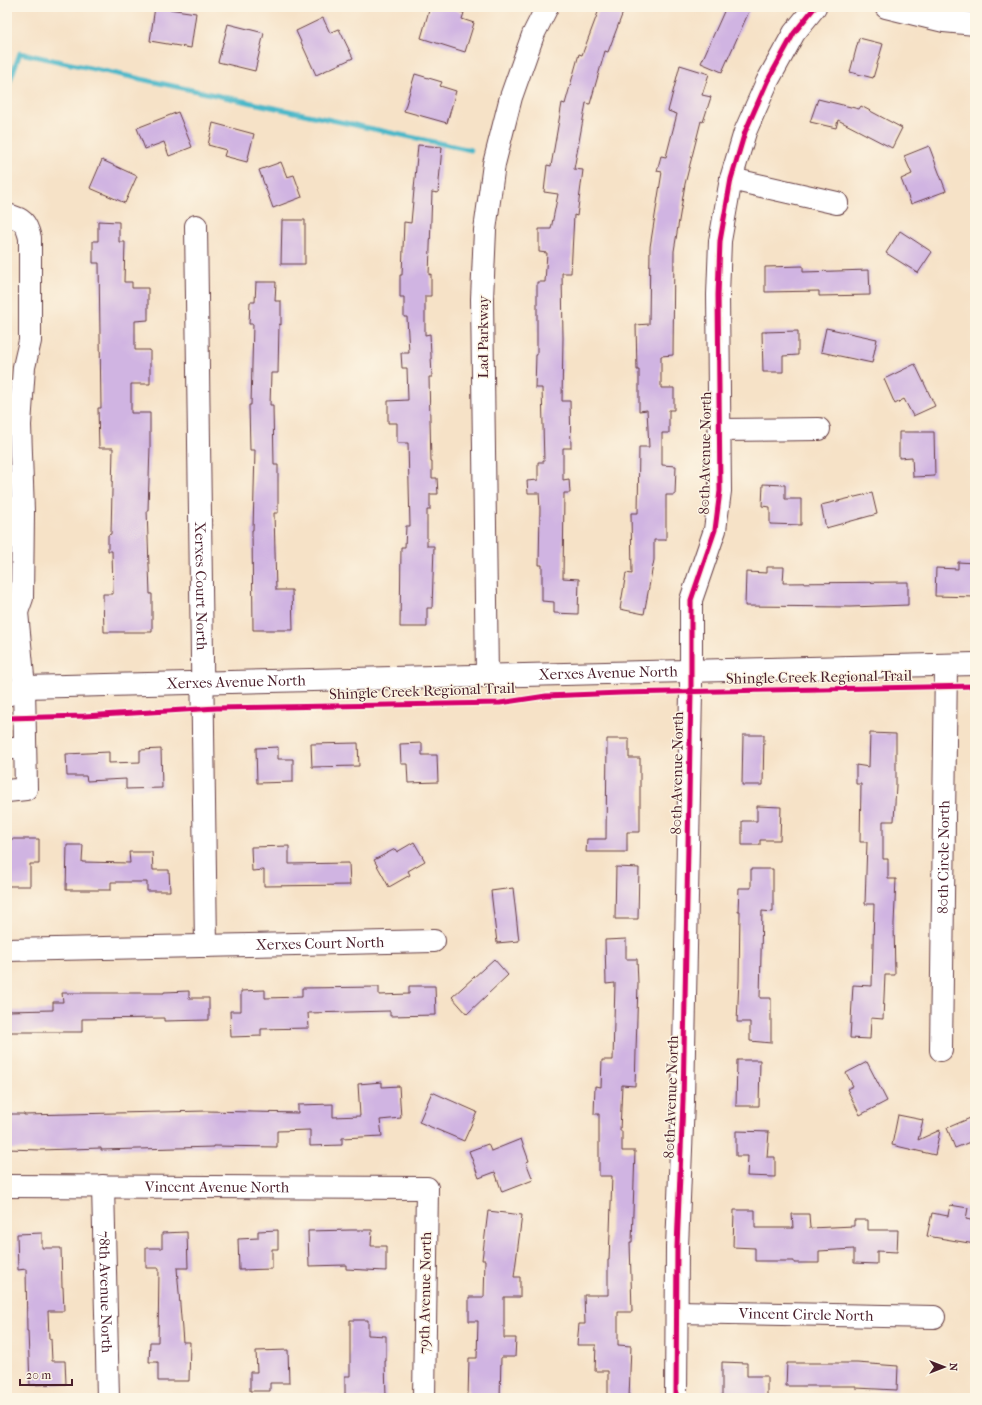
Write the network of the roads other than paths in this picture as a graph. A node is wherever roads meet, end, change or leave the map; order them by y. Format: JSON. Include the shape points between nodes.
{"nodes":[{"id":1,"x":547,"y":7,"type":"edge"},
{"id":2,"x":815,"y":7,"type":"edge"},
{"id":3,"x":886,"y":7,"type":"edge"},
{"id":4,"x":975,"y":24,"type":"edge"},
{"id":5,"x":731,"y":179,"type":"junction"},
{"id":6,"x":837,"y":203,"type":"dead end"},
{"id":7,"x":7,"y":215,"type":"edge"},
{"id":8,"x":196,"y":226,"type":"dead end"},
{"id":9,"x":820,"y":429,"type":"dead end"},
{"id":10,"x":720,"y":430,"type":"junction"},
{"id":11,"x":12,"y":616,"type":"edge"},
{"id":12,"x":975,"y":664,"type":"edge"},
{"id":13,"x":946,"y":665,"type":"junction"},
{"id":14,"x":691,"y":671,"type":"junction"},
{"id":15,"x":487,"y":676,"type":"junction"},
{"id":16,"x":203,"y":682,"type":"junction"},
{"id":17,"x":13,"y":687,"type":"edge"},
{"id":18,"x":16,"y":748,"type":"edge"},
{"id":19,"x":7,"y":791,"type":"edge"},
{"id":20,"x":434,"y":941,"type":"dead end"},
{"id":21,"x":206,"y":946,"type":"junction"},
{"id":22,"x":7,"y":950,"type":"edge"},
{"id":23,"x":941,"y":1050,"type":"dead end"},
{"id":24,"x":7,"y":1186,"type":"edge"},
{"id":25,"x":103,"y":1186,"type":"junction"},
{"id":26,"x":427,"y":1188,"type":"joint"},
{"id":27,"x":677,"y":1312,"type":"junction"},
{"id":28,"x":934,"y":1316,"type":"dead end"},
{"id":29,"x":108,"y":1398,"type":"edge"},
{"id":30,"x":424,"y":1398,"type":"edge"},
{"id":31,"x":676,"y":1398,"type":"edge"}],
"edges":[{"from":1,"to":15,"type":"street","name":"Lad Parkway","via":[[511,97],[494,164],[485,230],[482,299]]},
{"from":2,"to":5,"type":"street","name":"80th Avenue North","via":[[794,33],[767,82],[745,132]]},
{"from":3,"to":4,"type":"street","via":[[944,21]]},
{"from":5,"to":6,"type":"street"},
{"from":5,"to":10,"type":"street","name":"80th Avenue North","via":[[720,241]]},
{"from":7,"to":11,"type":"street","via":[[19,218],[27,226],[30,238],[30,341],[24,367],[20,425],[22,598]]},
{"from":8,"to":16,"type":"street","name":"Xerxes Court North"},
{"from":9,"to":10,"type":"street","name":"80th Avenue North"},
{"from":10,"to":14,"type":"street","name":"80th Avenue North","via":[[720,491],[715,530],[691,600]]},
{"from":11,"to":17,"type":"street"},
{"from":12,"to":13,"type":"street","name":"Xerxes Avenue North"},
{"from":13,"to":14,"type":"street","name":"Xerxes Avenue North"},
{"from":13,"to":23,"type":"street","name":"80th Circle North"},
{"from":14,"to":15,"type":"street","name":"Xerxes Avenue North"},
{"from":14,"to":27,"type":"street","name":"80th Avenue North"},
{"from":15,"to":16,"type":"street","name":"Xerxes Avenue North"},
{"from":16,"to":17,"type":"street","name":"Xerxes Avenue North"},
{"from":16,"to":21,"type":"street","name":"Xerxes Court North"},
{"from":17,"to":18,"type":"street"},
{"from":18,"to":19,"type":"street","via":[[26,789]]},
{"from":20,"to":21,"type":"street","name":"Xerxes Court North"},
{"from":21,"to":22,"type":"street","name":"Xerxes Court North"},
{"from":24,"to":25,"type":"street","name":"Vincent Avenue North"},
{"from":25,"to":26,"type":"street","name":"Vincent Avenue North"},
{"from":25,"to":29,"type":"street","name":"78th Avenue North"},
{"from":26,"to":30,"type":"street","name":"79th Avenue North"},
{"from":27,"to":28,"type":"street","name":"Vincent Circle North"},
{"from":27,"to":31,"type":"street","name":"80th Avenue North"}]}
